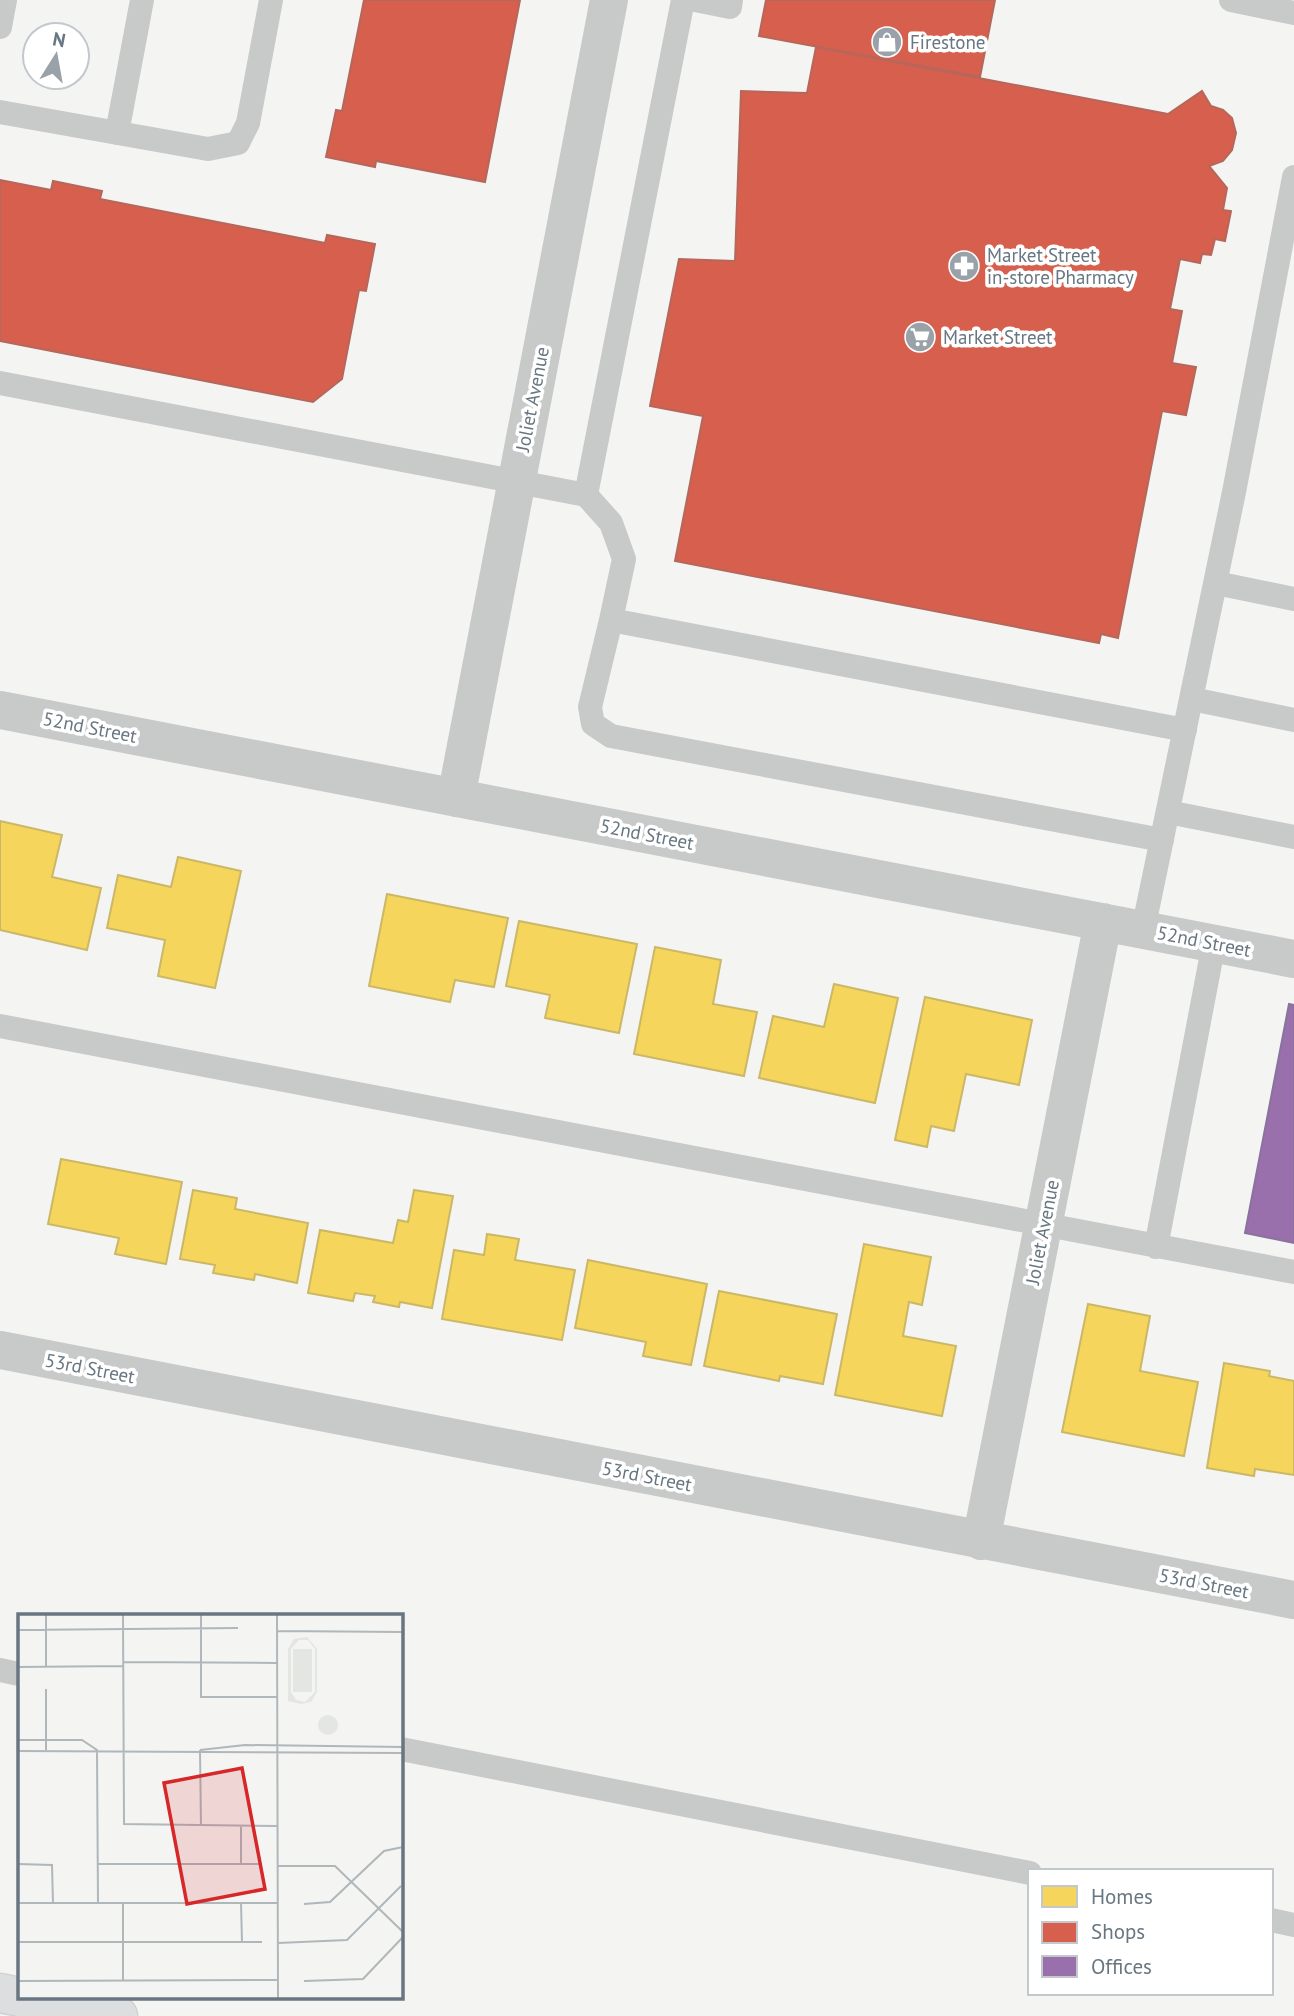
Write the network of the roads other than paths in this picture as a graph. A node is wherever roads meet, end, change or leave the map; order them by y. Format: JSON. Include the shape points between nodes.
{"nodes":[{"id":1,"x":5,"y":0,"type":"edge"},
{"id":2,"x":142,"y":0,"type":"edge"},
{"id":3,"x":271,"y":0,"type":"edge"},
{"id":4,"x":609,"y":0,"type":"edge"},
{"id":5,"x":683,"y":0,"type":"edge"},
{"id":6,"x":695,"y":0,"type":"edge"},
{"id":7,"x":731,"y":0,"type":"edge"},
{"id":8,"x":1231,"y":0,"type":"edge"},
{"id":9,"x":1294,"y":13,"type":"edge"},
{"id":10,"x":0,"y":27,"type":"edge"},
{"id":11,"x":0,"y":112,"type":"edge"},
{"id":12,"x":117,"y":133,"type":"junction"},
{"id":13,"x":1294,"y":177,"type":"edge"},
{"id":14,"x":0,"y":383,"type":"edge"},
{"id":15,"x":516,"y":482,"type":"junction"},
{"id":16,"x":586,"y":495,"type":"junction"},
{"id":17,"x":1216,"y":583,"type":"junction"},
{"id":18,"x":1294,"y":599,"type":"edge"},
{"id":19,"x":611,"y":620,"type":"junction"},
{"id":20,"x":1192,"y":699,"type":"junction"},
{"id":21,"x":0,"y":710,"type":"edge"},
{"id":22,"x":1294,"y":720,"type":"edge"},
{"id":23,"x":1185,"y":730,"type":"junction"},
{"id":24,"x":456,"y":798,"type":"junction"},
{"id":25,"x":1168,"y":812,"type":"junction"},
{"id":26,"x":1294,"y":837,"type":"edge"},
{"id":27,"x":1162,"y":841,"type":"junction"},
{"id":28,"x":1103,"y":922,"type":"junction"},
{"id":29,"x":1143,"y":930,"type":"junction"},
{"id":30,"x":1214,"y":943,"type":"junction"},
{"id":31,"x":1294,"y":959,"type":"edge"},
{"id":32,"x":0,"y":1026,"type":"edge"},
{"id":33,"x":1043,"y":1226,"type":"junction"},
{"id":34,"x":1156,"y":1247,"type":"junction"},
{"id":35,"x":1294,"y":1272,"type":"edge"},
{"id":36,"x":0,"y":1350,"type":"edge"},
{"id":37,"x":981,"y":1541,"type":"junction"},
{"id":38,"x":1294,"y":1600,"type":"edge"},
{"id":39,"x":0,"y":1670,"type":"edge"},
{"id":40,"x":18,"y":1674,"type":"edge"},
{"id":41,"x":402,"y":1749,"type":"edge"},
{"id":42,"x":1028,"y":1873,"type":"edge"},
{"id":43,"x":1273,"y":1920,"type":"edge"},
{"id":44,"x":1294,"y":1925,"type":"edge"},
{"id":45,"x":0,"y":1993,"type":"edge"},
{"id":46,"x":18,"y":1997,"type":"edge"},
{"id":47,"x":26,"y":1998,"type":"edge"},
{"id":48,"x":118,"y":2016,"type":"edge"}],
"edges":[{"from":1,"to":10,"type":"lane"},
{"from":2,"to":12,"type":"lane"},
{"from":3,"to":12,"type":"lane","via":[[247,123],[238,143],[208,149]]},
{"from":4,"to":15,"type":"street","name":"Joliet Avenue"},
{"from":5,"to":16,"type":"lane"},
{"from":6,"to":7,"type":"lane","via":[[730,7]]},
{"from":8,"to":9,"type":"lane"},
{"from":11,"to":12,"type":"lane"},
{"from":13,"to":17,"type":"lane"},
{"from":14,"to":15,"type":"lane"},
{"from":15,"to":16,"type":"lane"},
{"from":15,"to":24,"type":"street","name":"Joliet Avenue"},
{"from":16,"to":19,"type":"lane","via":[[611,523],[624,559]]},
{"from":17,"to":18,"type":"lane"},
{"from":17,"to":20,"type":"lane"},
{"from":19,"to":23,"type":"lane"},
{"from":19,"to":27,"type":"lane","via":[[590,707],[593,724],[611,736]]},
{"from":20,"to":22,"type":"lane"},
{"from":20,"to":23,"type":"lane"},
{"from":21,"to":24,"type":"street","name":"52nd Street"},
{"from":23,"to":25,"type":"lane"},
{"from":24,"to":28,"type":"street","name":"52nd Street"},
{"from":25,"to":26,"type":"lane"},
{"from":25,"to":27,"type":"lane"},
{"from":27,"to":29,"type":"lane"},
{"from":28,"to":29,"type":"street","name":"52nd Street"},
{"from":28,"to":33,"type":"street","name":"Joliet Avenue"},
{"from":29,"to":30,"type":"street","name":"52nd Street"},
{"from":30,"to":31,"type":"street","name":"52nd Street"},
{"from":30,"to":34,"type":"lane"},
{"from":32,"to":33,"type":"lane"},
{"from":33,"to":34,"type":"lane"},
{"from":33,"to":37,"type":"street","name":"Joliet Avenue"},
{"from":34,"to":35,"type":"lane"},
{"from":36,"to":37,"type":"street","name":"53rd Street"},
{"from":37,"to":38,"type":"street","name":"53rd Street"},
{"from":39,"to":40,"type":"lane"},
{"from":41,"to":42,"type":"lane"},
{"from":43,"to":44,"type":"lane"},
{"from":45,"to":46,"type":"street"},
{"from":47,"to":48,"type":"street"}]}
